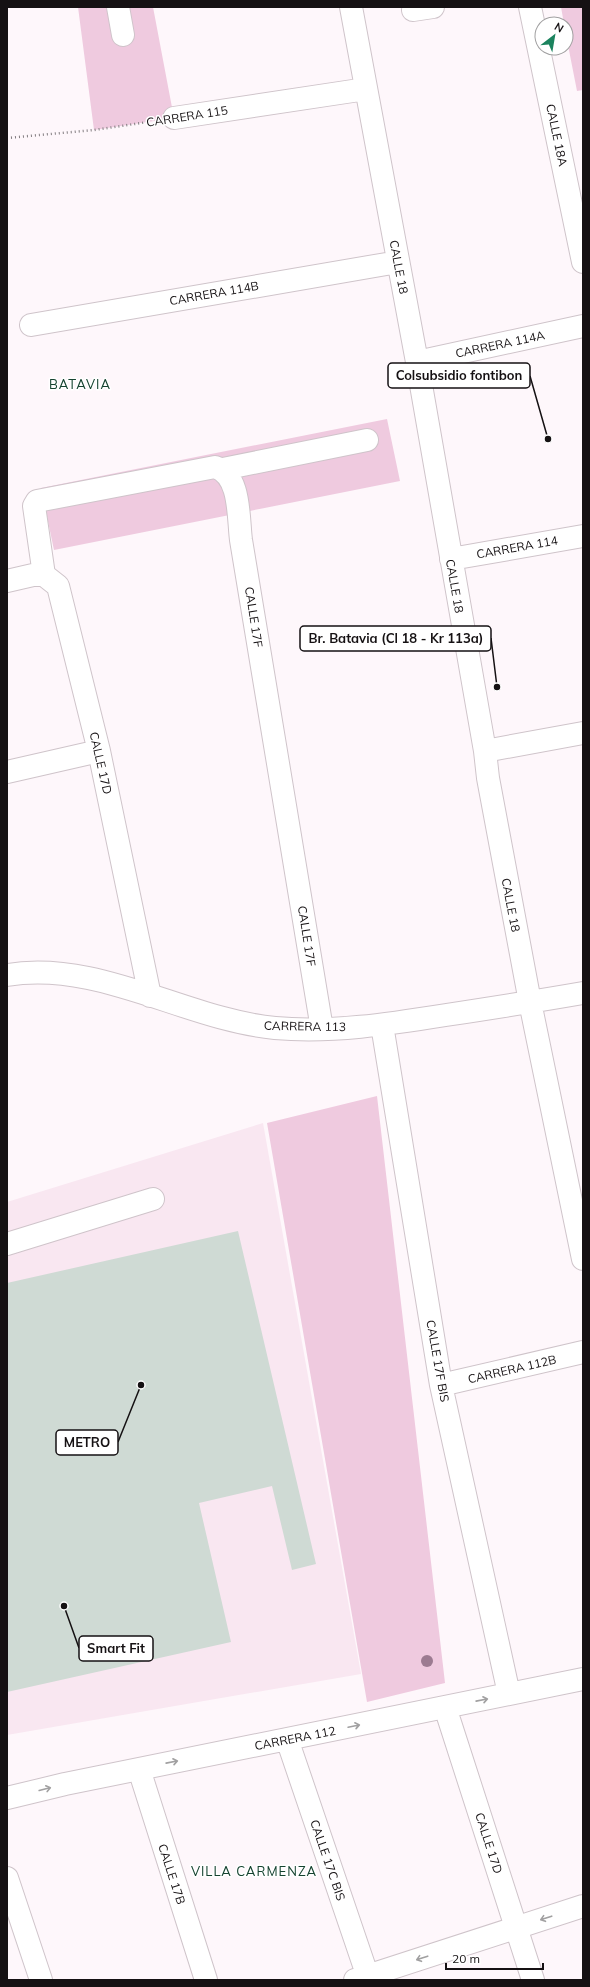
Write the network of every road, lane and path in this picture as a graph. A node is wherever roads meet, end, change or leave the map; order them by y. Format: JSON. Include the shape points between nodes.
{"nodes":[{"id":1,"x":118,"y":7,"type":"edge"},
{"id":2,"x":351,"y":7,"type":"edge"},
{"id":3,"x":530,"y":7,"type":"edge"},
{"id":4,"x":123,"y":35,"type":"dead end"},
{"id":5,"x":366,"y":89,"type":"junction"},
{"id":6,"x":174,"y":118,"type":"joint"},
{"id":7,"x":7,"y":138,"type":"edge"},
{"id":8,"x":398,"y":262,"type":"junction"},
{"id":9,"x":583,"y":262,"type":"edge"},
{"id":10,"x":31,"y":325,"type":"dead end"},
{"id":11,"x":583,"y":326,"type":"edge"},
{"id":12,"x":417,"y":362,"type":"junction"},
{"id":13,"x":367,"y":440,"type":"dead end"},
{"id":14,"x":223,"y":469,"type":"junction"},
{"id":15,"x":583,"y":536,"type":"edge"},
{"id":16,"x":451,"y":559,"type":"junction"},
{"id":17,"x":44,"y":575,"type":"junction"},
{"id":18,"x":7,"y":581,"type":"edge"},
{"id":19,"x":583,"y":732,"type":"edge"},
{"id":20,"x":485,"y":751,"type":"junction"},
{"id":21,"x":100,"y":752,"type":"junction"},
{"id":22,"x":7,"y":772,"type":"edge"},
{"id":23,"x":7,"y":975,"type":"edge"},
{"id":24,"x":583,"y":992,"type":"edge"},
{"id":25,"x":150,"y":996,"type":"junction"},
{"id":26,"x":530,"y":1002,"type":"junction"},
{"id":27,"x":382,"y":1025,"type":"junction"},
{"id":28,"x":322,"y":1029,"type":"junction"},
{"id":29,"x":153,"y":1199,"type":"dead end"},
{"id":30,"x":7,"y":1244,"type":"edge"},
{"id":31,"x":583,"y":1259,"type":"edge"},
{"id":32,"x":583,"y":1352,"type":"edge"},
{"id":33,"x":441,"y":1385,"type":"junction"},
{"id":34,"x":583,"y":1679,"type":"edge"},
{"id":35,"x":509,"y":1694,"type":"junction"},
{"id":36,"x":445,"y":1707,"type":"junction"},
{"id":37,"x":287,"y":1739,"type":"junction"},
{"id":38,"x":139,"y":1769,"type":"junction"},
{"id":39,"x":7,"y":1798,"type":"edge"},
{"id":40,"x":7,"y":1878,"type":"edge"},
{"id":41,"x":583,"y":1906,"type":"edge"},
{"id":42,"x":516,"y":1928,"type":"junction"},
{"id":43,"x":364,"y":1979,"type":"edge"},
{"id":44,"x":41,"y":1980,"type":"edge"},
{"id":45,"x":206,"y":1980,"type":"edge"},
{"id":46,"x":533,"y":1980,"type":"edge"}],
"edges":[{"from":1,"to":4,"type":"street"},
{"from":2,"to":5,"type":"street","name":"CALLE 18"},
{"from":3,"to":9,"type":"street","name":"CALLE 18A"},
{"from":5,"to":6,"type":"street","name":"CARRERA 115"},
{"from":5,"to":8,"type":"street","name":"CALLE 18"},
{"from":6,"to":7,"type":"path","name":"CARRERA 115","via":[[94,130]]},
{"from":8,"to":10,"type":"street","name":"CARRERA 114B"},
{"from":8,"to":12,"type":"street","name":"CALLE 18"},
{"from":11,"to":12,"type":"street","name":"CARRERA 114A"},
{"from":12,"to":16,"type":"street","name":"CALLE 18"},
{"from":13,"to":14,"type":"street"},
{"from":14,"to":17,"type":"street","via":[[215,467],[37,501],[34,506]]},
{"from":14,"to":28,"type":"street","name":"CALLE 17F","via":[[234,487]]},
{"from":15,"to":16,"type":"street","name":"CARRERA 114"},
{"from":16,"to":20,"type":"street","name":"CALLE 18"},
{"from":17,"to":18,"type":"street"},
{"from":17,"to":21,"type":"street","name":"CALLE 17D","via":[[58,586]]},
{"from":19,"to":20,"type":"street"},
{"from":20,"to":26,"type":"street","name":"CALLE 18"},
{"from":21,"to":22,"type":"street"},
{"from":21,"to":25,"type":"street","name":"CALLE 17D"},
{"from":23,"to":25,"type":"street","name":"CARRERA 113","via":[[49,972],[92,978]]},
{"from":24,"to":26,"type":"street","name":"CARRERA 113"},
{"from":25,"to":28,"type":"street","name":"CARRERA 113","via":[[225,1019],[274,1028]]},
{"from":26,"to":27,"type":"street","name":"CARRERA 113"},
{"from":26,"to":31,"type":"street","name":"CALLE 18"},
{"from":27,"to":28,"type":"street","name":"CARRERA 113"},
{"from":27,"to":33,"type":"street","name":"CALLE 17F BIS"},
{"from":29,"to":30,"type":"street"},
{"from":32,"to":33,"type":"street","name":"CARRERA 112B"},
{"from":33,"to":35,"type":"street","name":"CALLE 17F BIS"},
{"from":34,"to":35,"type":"street","name":"CARRERA 112"},
{"from":36,"to":35,"type":"street","name":"CARRERA 112","one_way":true},
{"from":37,"to":36,"type":"street","name":"CARRERA 112","one_way":true},
{"from":36,"to":42,"type":"street","name":"CALLE 17D"},
{"from":38,"to":37,"type":"street","name":"CARRERA 112","one_way":true},
{"from":37,"to":43,"type":"street","name":"CALLE 17C BIS"},
{"from":39,"to":38,"type":"street","name":"CARRERA 112","one_way":true},
{"from":38,"to":45,"type":"street","name":"CALLE 17B"},
{"from":40,"to":44,"type":"street"},
{"from":41,"to":42,"type":"street","one_way":true},
{"from":42,"to":43,"type":"street","one_way":true},
{"from":42,"to":46,"type":"street","name":"CALLE 17D"}]}
